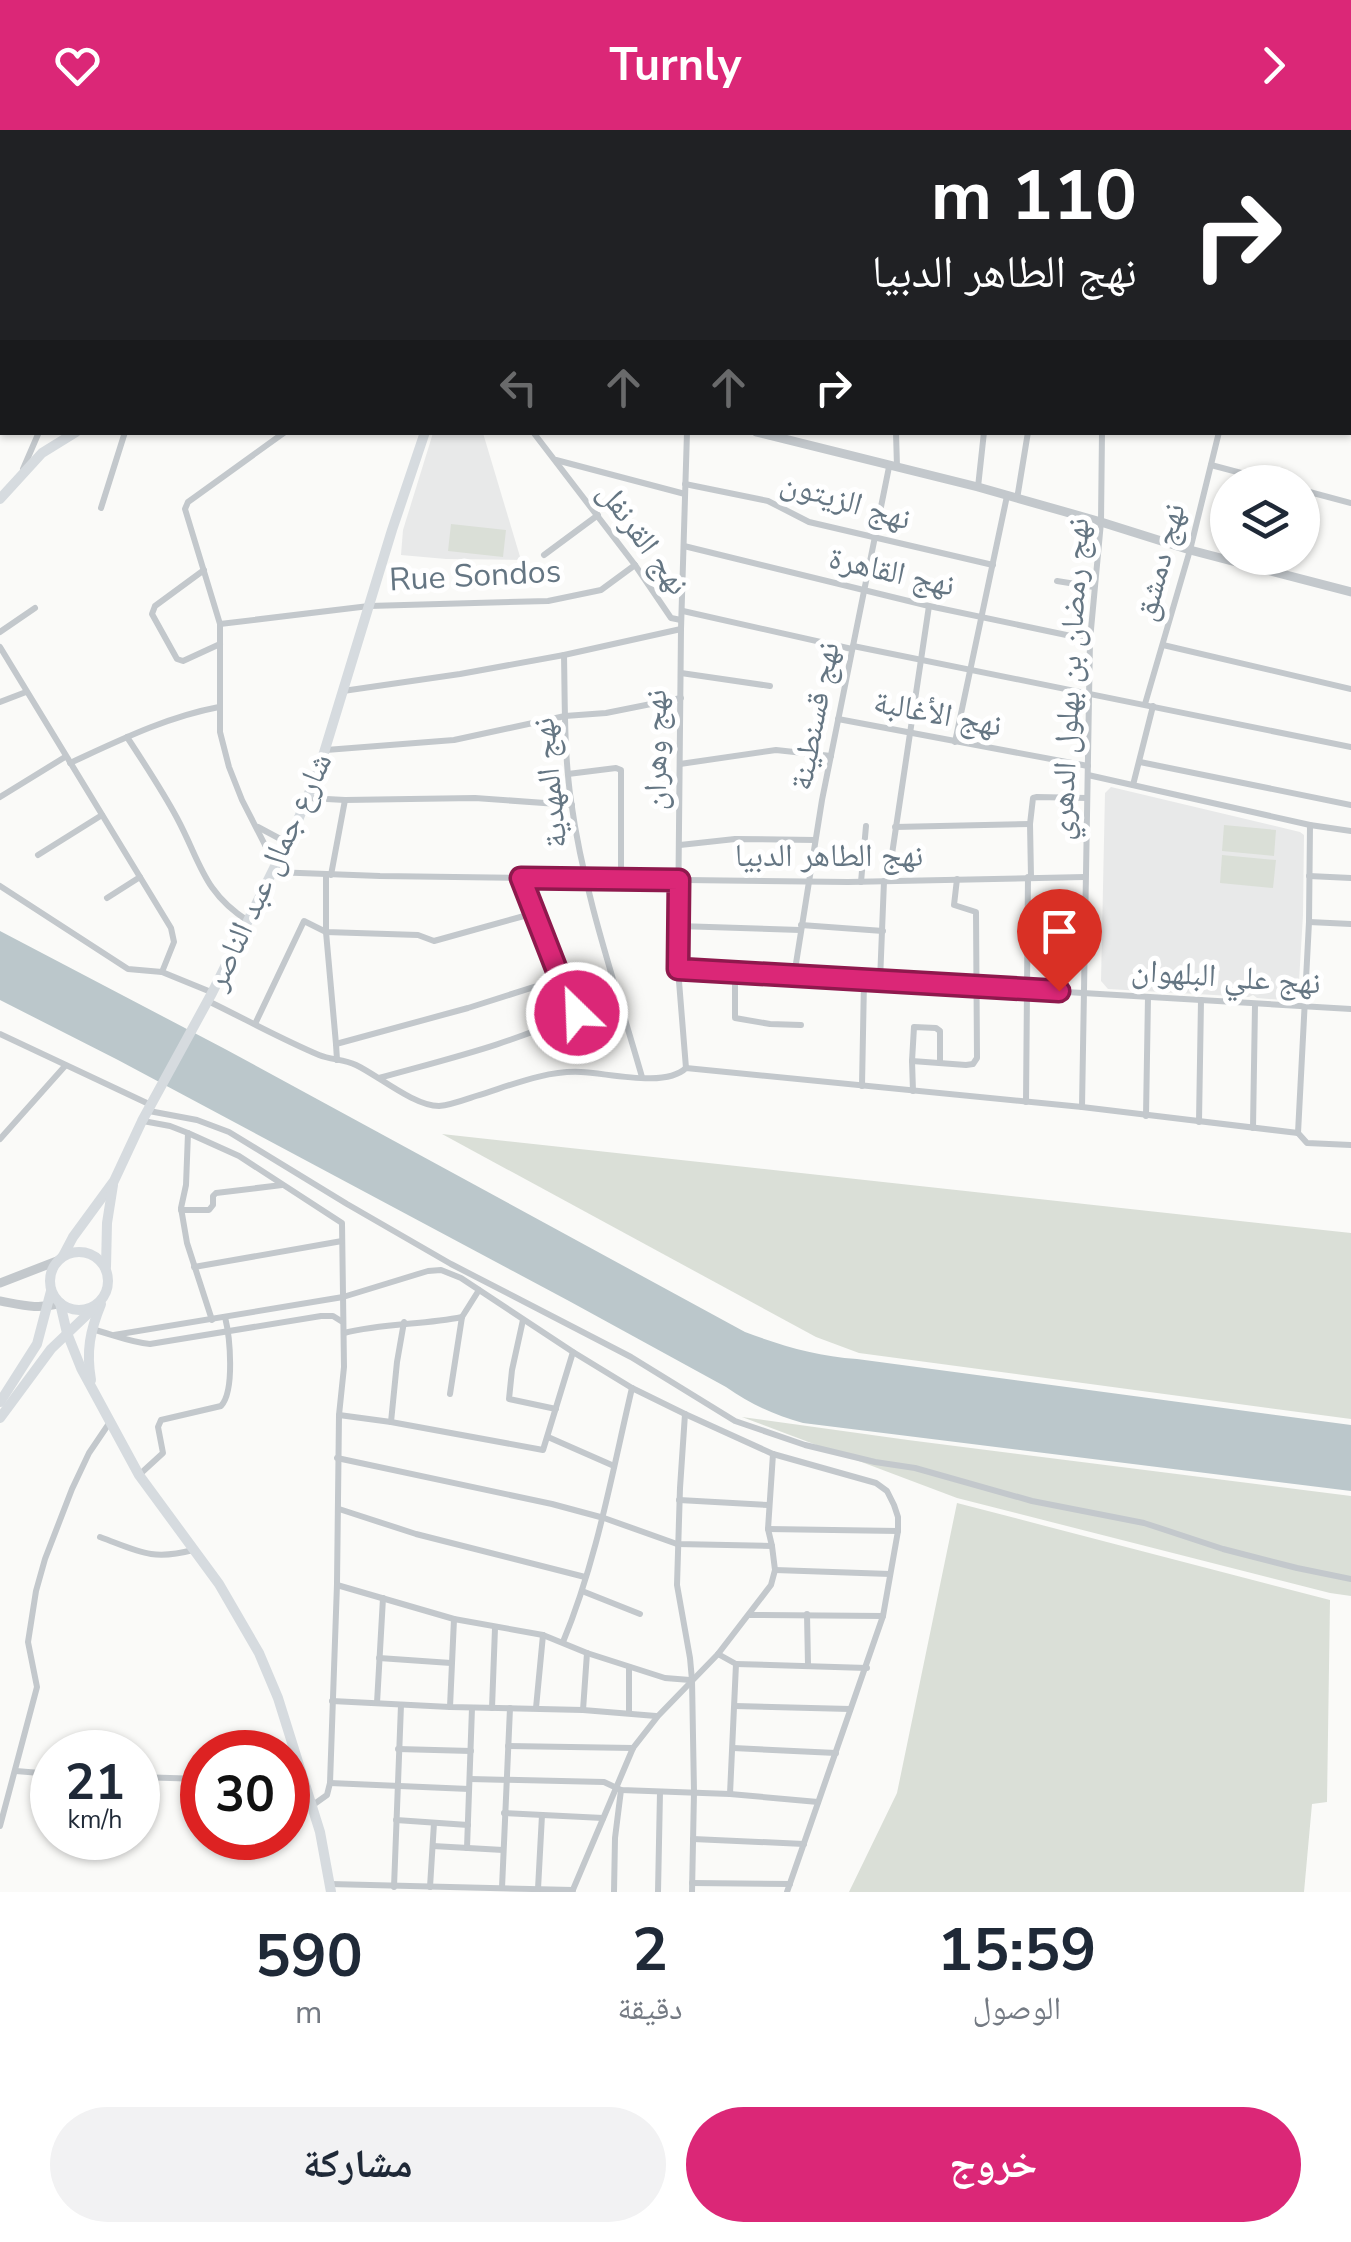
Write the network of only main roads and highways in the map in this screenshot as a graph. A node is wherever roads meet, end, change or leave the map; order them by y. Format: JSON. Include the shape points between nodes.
{"nodes":[{"id":1,"x":71,"y":435,"type":"edge"},
{"id":2,"x":424,"y":435,"type":"edge"},
{"id":3,"x":2,"y":492,"type":"edge"},
{"id":4,"x":114,"y":1181,"type":"junction"},
{"id":5,"x":60,"y":1259,"type":"junction"},
{"id":6,"x":106,"y":1268,"type":"junction"},
{"id":7,"x":51,"y":1292,"type":"junction"},
{"id":8,"x":102,"y":1299,"type":"junction"},
{"id":9,"x":60,"y":1304,"type":"junction"},
{"id":10,"x":67,"y":1333,"type":"junction"},
{"id":11,"x":93,"y":1390,"type":"junction"},
{"id":12,"x":0,"y":1402,"type":"edge"},
{"id":13,"x":0,"y":1418,"type":"edge"},
{"id":14,"x":330,"y":1888,"type":"edge"}],
"edges":[{"from":1,"to":3,"type":"main road"},
{"from":2,"to":4,"type":"main road","name":"شارع جمال عبد الناصر","via":[[307,798]]},
{"from":4,"to":5,"type":"main road"},
{"from":4,"to":6,"type":"main road"},
{"from":5,"to":6,"type":"main road","via":[[87,1252]]},
{"from":5,"to":7,"type":"main road"},
{"from":6,"to":8,"type":"main road"},
{"from":7,"to":9,"type":"main road"},
{"from":7,"to":12,"type":"main road","via":[[38,1344]]},
{"from":8,"to":9,"type":"main road","via":[[84,1310]]},
{"from":8,"to":10,"type":"main road"},
{"from":8,"to":11,"type":"main road","via":[[87,1351]]},
{"from":9,"to":10,"type":"main road"},
{"from":10,"to":11,"type":"main road"},
{"from":10,"to":13,"type":"main road"},
{"from":11,"to":14,"type":"main road","via":[[139,1475],[259,1653],[320,1832]]}]}
